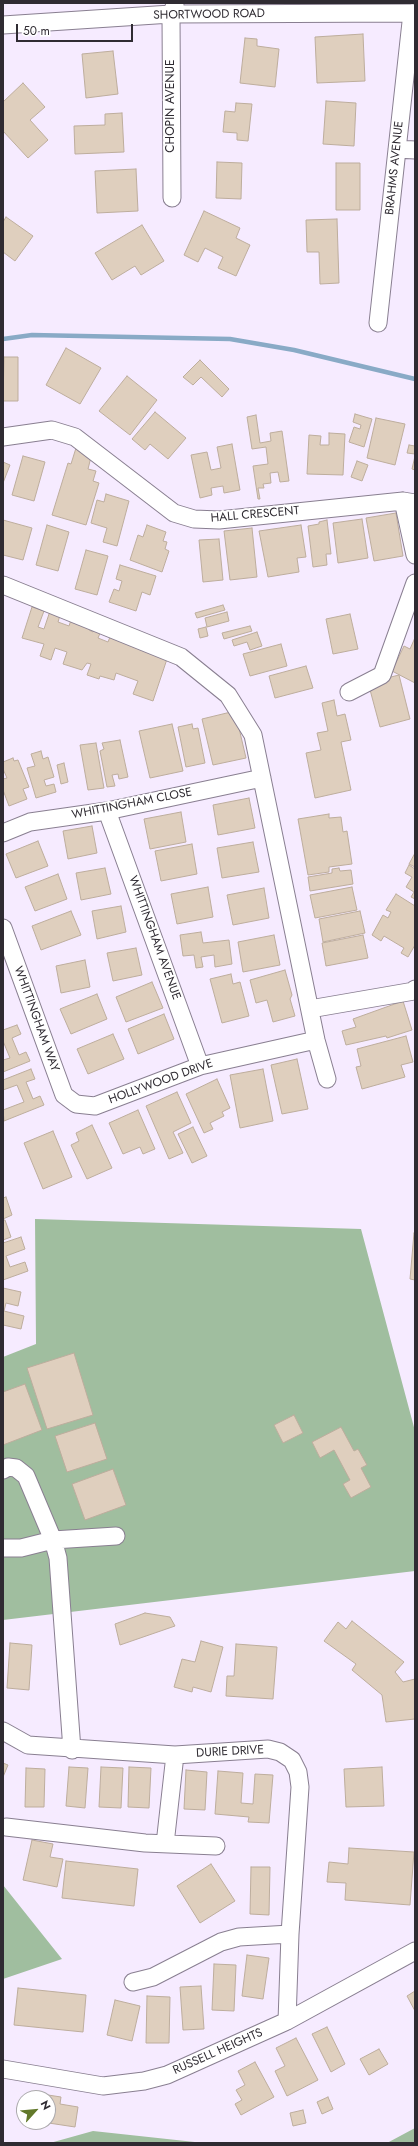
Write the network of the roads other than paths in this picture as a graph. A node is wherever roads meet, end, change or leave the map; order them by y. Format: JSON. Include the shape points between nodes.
{"nodes":[{"id":1,"x":173,"y":9,"type":"edge"},
{"id":2,"x":413,"y":13,"type":"edge"},
{"id":3,"x":3,"y":25,"type":"edge"},
{"id":4,"x":397,"y":149,"type":"junction"},
{"id":5,"x":415,"y":150,"type":"edge"},
{"id":6,"x":172,"y":198,"type":"dead end"},
{"id":7,"x":378,"y":323,"type":"dead end"},
{"id":8,"x":3,"y":437,"type":"edge"},
{"id":9,"x":409,"y":502,"type":"edge"},
{"id":10,"x":415,"y":555,"type":"edge"},
{"id":11,"x":415,"y":583,"type":"edge"},
{"id":12,"x":3,"y":586,"type":"edge"},
{"id":13,"x":349,"y":692,"type":"dead end"},
{"id":14,"x":262,"y":778,"type":"junction"},
{"id":15,"x":107,"y":811,"type":"junction"},
{"id":16,"x":3,"y":833,"type":"edge"},
{"id":17,"x":3,"y":928,"type":"edge"},
{"id":18,"x":415,"y":989,"type":"edge"},
{"id":19,"x":310,"y":1009,"type":"junction"},
{"id":20,"x":316,"y":1040,"type":"junction"},
{"id":21,"x":200,"y":1066,"type":"junction"},
{"id":22,"x":327,"y":1079,"type":"dead end"},
{"id":23,"x":76,"y":1104,"type":"joint"},
{"id":24,"x":3,"y":1470,"type":"edge"},
{"id":25,"x":116,"y":1536,"type":"dead end"},
{"id":26,"x":53,"y":1540,"type":"junction"},
{"id":27,"x":5,"y":1544,"type":"edge"},
{"id":28,"x":3,"y":1731,"type":"edge"},
{"id":29,"x":72,"y":1750,"type":"junction"},
{"id":30,"x":175,"y":1755,"type":"junction"},
{"id":31,"x":6,"y":1827,"type":"dead end"},
{"id":32,"x":165,"y":1844,"type":"junction"},
{"id":33,"x":216,"y":1846,"type":"dead end"},
{"id":34,"x":290,"y":1934,"type":"junction"},
{"id":35,"x":415,"y":1951,"type":"edge"},
{"id":36,"x":133,"y":1982,"type":"dead end"},
{"id":37,"x":287,"y":2020,"type":"junction"},
{"id":38,"x":3,"y":2069,"type":"edge"}],
"edges":[{"from":1,"to":2,"type":"street","name":"SHORTWOOD ROAD"},
{"from":1,"to":3,"type":"street","name":"SHORTWOOD ROAD"},
{"from":1,"to":6,"type":"street","name":"CHOPIN AVENUE"},
{"from":2,"to":4,"type":"street","name":"BRAHMS AVENUE"},
{"from":4,"to":5,"type":"street"},
{"from":4,"to":7,"type":"street","name":"BRAHMS AVENUE"},
{"from":8,"to":9,"type":"street","name":"HALL CRESCENT","via":[[52,430],[75,437],[174,513],[194,519],[219,520]]},
{"from":9,"to":10,"type":"street"},
{"from":11,"to":13,"type":"street","via":[[382,675]]},
{"from":12,"to":14,"type":"street","via":[[181,657],[228,696],[253,735]]},
{"from":14,"to":15,"type":"street","name":"WHITTINGHAM CLOSE"},
{"from":14,"to":19,"type":"street"},
{"from":15,"to":16,"type":"street","name":"WHITTINGHAM CLOSE","via":[[30,822]]},
{"from":15,"to":21,"type":"street","name":"WHITTINGHAM AVENUE"},
{"from":17,"to":23,"type":"street","name":"WHITTINGHAM WAY","via":[[64,1095]]},
{"from":18,"to":19,"type":"street"},
{"from":19,"to":20,"type":"street"},
{"from":20,"to":21,"type":"street","name":"HOLLYWOOD DRIVE"},
{"from":20,"to":22,"type":"street"},
{"from":21,"to":23,"type":"street","name":"HOLLYWOOD DRIVE","via":[[95,1106]]},
{"from":24,"to":26,"type":"street","via":[[8,1467],[16,1468],[26,1476]]},
{"from":25,"to":26,"type":"street"},
{"from":26,"to":27,"type":"street","via":[[21,1548]]},
{"from":26,"to":29,"type":"street","via":[[61,1579]]},
{"from":28,"to":29,"type":"street","name":"DURIE DRIVE","via":[[28,1746]]},
{"from":29,"to":30,"type":"street","name":"DURIE DRIVE"},
{"from":30,"to":32,"type":"street"},
{"from":30,"to":34,"type":"street","name":"DURIE DRIVE","via":[[268,1749],[280,1752],[292,1760],[298,1772],[300,1787]]},
{"from":31,"to":32,"type":"street"},
{"from":32,"to":33,"type":"street"},
{"from":34,"to":36,"type":"street","via":[[239,1937],[221,1942],[153,1977]]},
{"from":34,"to":37,"type":"street","name":"DURIE DRIVE"},
{"from":35,"to":37,"type":"street","name":"RUSSELL HEIGHTS"},
{"from":37,"to":38,"type":"street","name":"RUSSELL HEIGHTS","via":[[167,2075],[144,2081],[103,2086]]}]}
